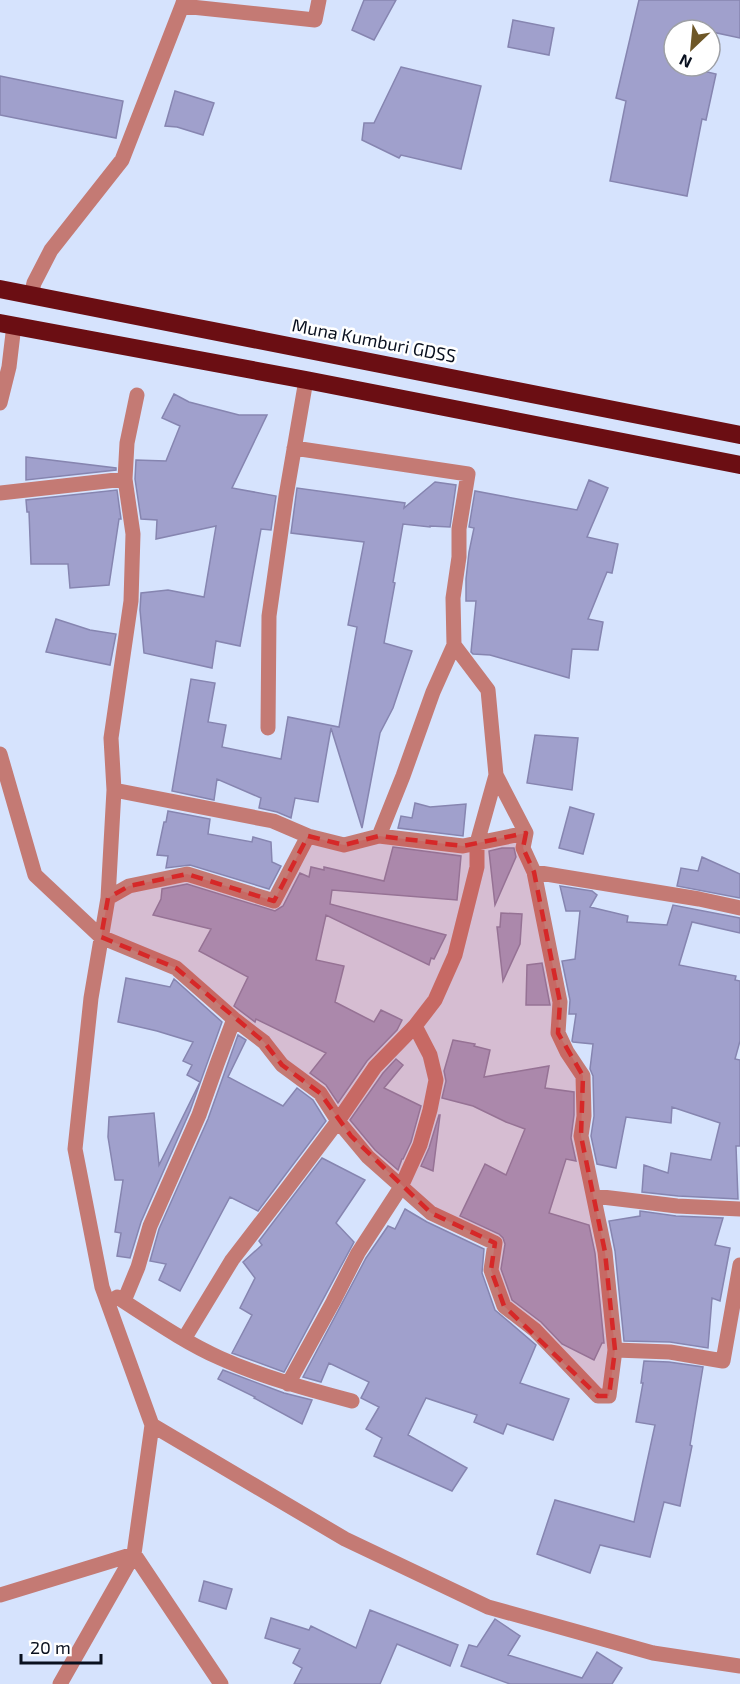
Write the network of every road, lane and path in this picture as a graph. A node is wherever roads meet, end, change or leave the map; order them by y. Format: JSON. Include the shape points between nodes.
{"nodes":[{"id":1,"x":318,"y":0,"type":"edge"},
{"id":2,"x":183,"y":3,"type":"edge"},
{"id":3,"x":0,"y":289,"type":"edge"},
{"id":4,"x":31,"y":295,"type":"junction"},
{"id":5,"x":7,"y":324,"type":"edge"},
{"id":6,"x":306,"y":380,"type":"junction"},
{"id":7,"x":136,"y":395,"type":"dead end"},
{"id":8,"x":0,"y":403,"type":"edge"},
{"id":9,"x":740,"y":435,"type":"edge"},
{"id":10,"x":294,"y":448,"type":"junction"},
{"id":11,"x":740,"y":465,"type":"edge"},
{"id":12,"x":125,"y":479,"type":"junction"},
{"id":13,"x":0,"y":493,"type":"edge"},
{"id":14,"x":454,"y":645,"type":"junction"},
{"id":15,"x":268,"y":728,"type":"dead end"},
{"id":16,"x":0,"y":754,"type":"edge"},
{"id":17,"x":496,"y":775,"type":"junction"},
{"id":18,"x":114,"y":790,"type":"junction"},
{"id":19,"x":526,"y":833,"type":"junction"},
{"id":20,"x":308,"y":836,"type":"junction"},
{"id":21,"x":379,"y":836,"type":"junction"},
{"id":22,"x":477,"y":843,"type":"junction"},
{"id":23,"x":534,"y":872,"type":"junction"},
{"id":24,"x":108,"y":898,"type":"junction"},
{"id":25,"x":740,"y":908,"type":"edge"},
{"id":26,"x":101,"y":937,"type":"junction"},
{"id":27,"x":234,"y":1019,"type":"junction"},
{"id":28,"x":415,"y":1026,"type":"junction"},
{"id":29,"x":339,"y":1120,"type":"junction"},
{"id":30,"x":401,"y":1187,"type":"junction"},
{"id":31,"x":594,"y":1196,"type":"junction"},
{"id":32,"x":740,"y":1209,"type":"edge"},
{"id":33,"x":740,"y":1265,"type":"edge"},
{"id":34,"x":102,"y":1287,"type":"junction"},
{"id":35,"x":124,"y":1301,"type":"junction"},
{"id":36,"x":184,"y":1340,"type":"junction"},
{"id":37,"x":615,"y":1350,"type":"junction"},
{"id":38,"x":288,"y":1384,"type":"junction"},
{"id":39,"x":352,"y":1401,"type":"dead end"},
{"id":40,"x":152,"y":1425,"type":"junction"},
{"id":41,"x":134,"y":1554,"type":"junction"},
{"id":42,"x":0,"y":1595,"type":"edge"},
{"id":43,"x":740,"y":1666,"type":"edge"},
{"id":44,"x":60,"y":1684,"type":"edge"},
{"id":45,"x":221,"y":1684,"type":"edge"}],
"edges":[{"from":1,"to":2,"type":"street","via":[[315,20]]},
{"from":2,"to":4,"type":"street","via":[[122,160],[51,250]]},
{"from":3,"to":4,"type":"highway","name":"Muna Kumburi GDSS"},
{"from":4,"to":9,"type":"highway","name":"Muna Kumburi GDSS"},
{"from":5,"to":6,"type":"highway"},
{"from":5,"to":8,"type":"street","via":[[9,367]]},
{"from":6,"to":10,"type":"street"},
{"from":6,"to":11,"type":"highway"},
{"from":7,"to":12,"type":"street"},
{"from":10,"to":14,"type":"street","via":[[468,474],[453,598]]},
{"from":10,"to":15,"type":"street","via":[[269,616]]},
{"from":12,"to":13,"type":"street"},
{"from":12,"to":18,"type":"street","via":[[133,534],[131,590],[111,738]]},
{"from":14,"to":17,"type":"street","via":[[488,690]]},
{"from":14,"to":21,"type":"street","via":[[432,692]]},
{"from":16,"to":26,"type":"street","via":[[35,875]]},
{"from":17,"to":19,"type":"street"},
{"from":17,"to":22,"type":"street"},
{"from":18,"to":20,"type":"street","via":[[273,821]]},
{"from":18,"to":24,"type":"street"},
{"from":19,"to":22,"type":"street"},
{"from":19,"to":23,"type":"street","via":[[524,848]]},
{"from":20,"to":21,"type":"street","via":[[344,845]]},
{"from":20,"to":24,"type":"street","via":[[274,901],[187,874],[129,886]]},
{"from":21,"to":22,"type":"street","via":[[463,846]]},
{"from":22,"to":28,"type":"street","via":[[477,867],[455,955],[435,1000]]},
{"from":23,"to":25,"type":"street"},
{"from":23,"to":31,"type":"street","via":[[560,1002],[558,1033],[583,1076],[581,1136]]},
{"from":24,"to":26,"type":"street"},
{"from":26,"to":27,"type":"street","via":[[176,968]]},
{"from":26,"to":34,"type":"street","via":[[75,1149]]},
{"from":27,"to":29,"type":"street","via":[[264,1042],[282,1065],[320,1093]]},
{"from":27,"to":35,"type":"street","via":[[200,1115],[150,1226]]},
{"from":28,"to":29,"type":"street","via":[[375,1067]]},
{"from":28,"to":30,"type":"street","via":[[430,1055],[436,1080],[420,1144]]},
{"from":29,"to":30,"type":"street","via":[[368,1157]]},
{"from":29,"to":36,"type":"street","via":[[232,1260]]},
{"from":30,"to":37,"type":"street","via":[[431,1213],[495,1243],[491,1270],[504,1306],[535,1330],[598,1396],[609,1396]]},
{"from":30,"to":38,"type":"street","via":[[358,1253]]},
{"from":31,"to":32,"type":"street"},
{"from":31,"to":37,"type":"street","via":[[605,1252]]},
{"from":33,"to":37,"type":"street","via":[[723,1360],[670,1352]]},
{"from":34,"to":35,"type":"street"},
{"from":34,"to":40,"type":"street"},
{"from":35,"to":36,"type":"street"},
{"from":36,"to":38,"type":"street"},
{"from":38,"to":39,"type":"street"},
{"from":40,"to":41,"type":"street"},
{"from":40,"to":43,"type":"street","via":[[345,1539],[488,1607],[653,1653]]},
{"from":41,"to":42,"type":"street"},
{"from":41,"to":44,"type":"street"},
{"from":41,"to":45,"type":"street"}]}
